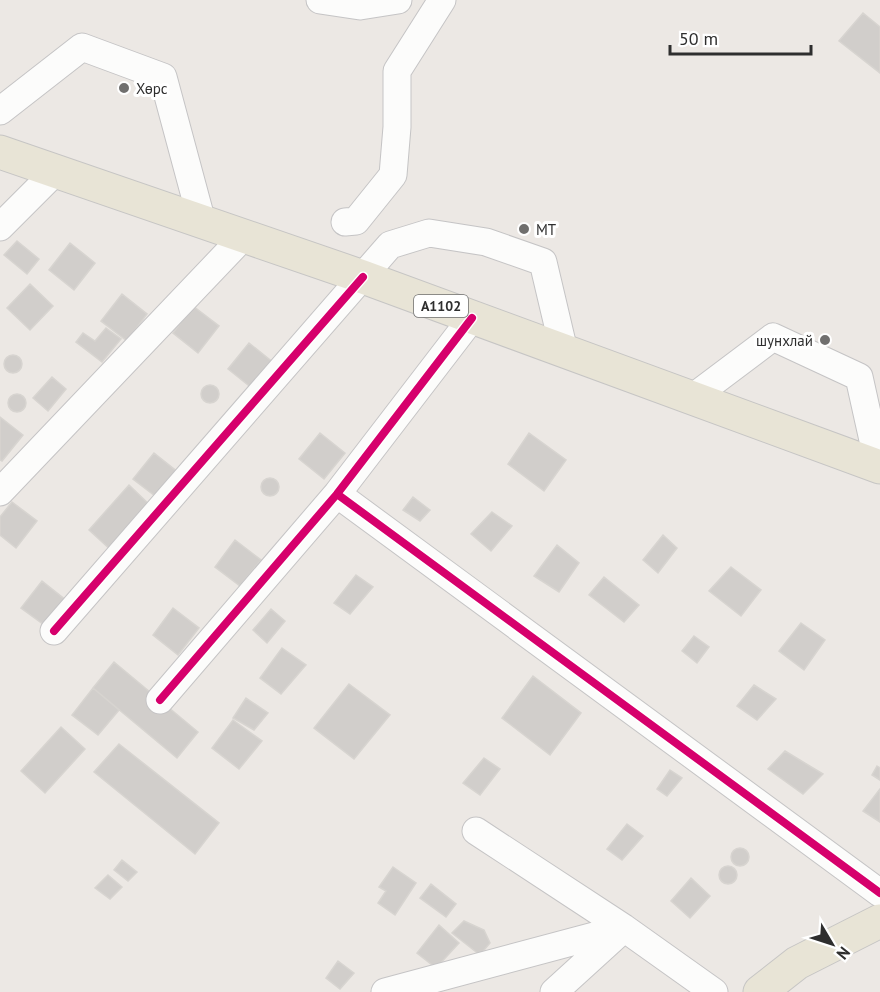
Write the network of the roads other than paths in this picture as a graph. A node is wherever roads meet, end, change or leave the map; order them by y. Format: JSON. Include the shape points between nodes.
{"nodes":[{"id":1,"x":320,"y":0,"type":"edge"},
{"id":2,"x":398,"y":0,"type":"edge"},
{"id":3,"x":442,"y":0,"type":"edge"},
{"id":4,"x":0,"y":111,"type":"edge"},
{"id":5,"x":0,"y":152,"type":"edge"},
{"id":6,"x":56,"y":171,"type":"junction"},
{"id":7,"x":202,"y":222,"type":"junction"},
{"id":8,"x":345,"y":222,"type":"dead end"},
{"id":9,"x":0,"y":227,"type":"edge"},
{"id":10,"x":244,"y":236,"type":"junction"},
{"id":11,"x":363,"y":277,"type":"junction"},
{"id":12,"x":472,"y":318,"type":"junction"},
{"id":13,"x":564,"y":351,"type":"junction"},
{"id":14,"x":692,"y":398,"type":"junction"},
{"id":15,"x":879,"y":467,"type":"edge"},
{"id":16,"x":0,"y":492,"type":"edge"},
{"id":17,"x":337,"y":494,"type":"junction"},
{"id":18,"x":54,"y":631,"type":"dead end"},
{"id":19,"x":160,"y":700,"type":"dead end"},
{"id":20,"x":476,"y":831,"type":"dead end"},
{"id":21,"x":880,"y":892,"type":"edge"},
{"id":22,"x":880,"y":921,"type":"edge"},
{"id":23,"x":624,"y":928,"type":"junction"},
{"id":24,"x":385,"y":992,"type":"edge"},
{"id":25,"x":554,"y":992,"type":"edge"},
{"id":26,"x":714,"y":992,"type":"edge"},
{"id":27,"x":760,"y":992,"type":"edge"}],
"edges":[{"from":1,"to":2,"type":"street","via":[[360,6]]},
{"from":3,"to":8,"type":"street","via":[[397,71],[393,175],[356,221]]},
{"from":4,"to":7,"type":"street","via":[[82,46],[163,77]]},
{"from":5,"to":6,"type":"main road","number":"A1102"},
{"from":6,"to":7,"type":"main road","number":"A1102"},
{"from":6,"to":9,"type":"street"},
{"from":7,"to":10,"type":"main road","number":"A1102"},
{"from":10,"to":11,"type":"main road","number":"A1102"},
{"from":10,"to":16,"type":"street"},
{"from":11,"to":12,"type":"main road","number":"A1102"},
{"from":11,"to":13,"type":"street","via":[[390,245],[429,233],[486,242],[543,262]]},
{"from":11,"to":18,"type":"street"},
{"from":12,"to":13,"type":"main road","number":"A1102"},
{"from":12,"to":17,"type":"street"},
{"from":13,"to":14,"type":"main road","number":"A1102"},
{"from":14,"to":15,"type":"main road","number":"A1102"},
{"from":14,"to":15,"type":"street","via":[[773,337],[859,377]]},
{"from":17,"to":19,"type":"street"},
{"from":17,"to":21,"type":"street"},
{"from":20,"to":23,"type":"street"},
{"from":22,"to":27,"type":"main road","via":[[797,963]]},
{"from":23,"to":24,"type":"street"},
{"from":23,"to":25,"type":"street"},
{"from":23,"to":26,"type":"street"}]}
